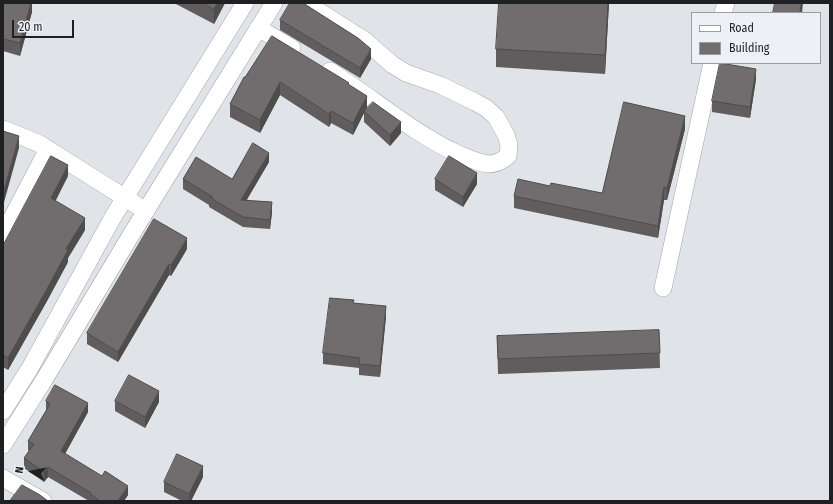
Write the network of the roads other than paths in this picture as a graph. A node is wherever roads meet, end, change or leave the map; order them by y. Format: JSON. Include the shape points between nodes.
{"nodes":[{"id":1,"x":245,"y":3,"type":"edge"},
{"id":2,"x":274,"y":3,"type":"edge"},
{"id":3,"x":306,"y":3,"type":"edge"},
{"id":4,"x":258,"y":28,"type":"junction"},
{"id":5,"x":712,"y":64,"type":"edge"},
{"id":6,"x":3,"y":129,"type":"edge"},
{"id":7,"x":48,"y":149,"type":"junction"},
{"id":8,"x":125,"y":198,"type":"junction"},
{"id":9,"x":146,"y":211,"type":"junction"},
{"id":10,"x":3,"y":235,"type":"edge"},
{"id":11,"x":663,"y":288,"type":"dead end"},
{"id":12,"x":3,"y":411,"type":"edge"},
{"id":13,"x":3,"y":445,"type":"edge"},
{"id":14,"x":3,"y":478,"type":"edge"},
{"id":15,"x":43,"y":501,"type":"edge"}],
"edges":[{"from":1,"to":8,"type":"street"},
{"from":2,"to":4,"type":"street"},
{"from":3,"to":4,"type":"street","via":[[364,40],[406,73],[440,85],[486,108],[496,117],[506,135],[510,145],[508,156],[501,161],[488,164],[440,145],[420,134],[352,85]]},
{"from":4,"to":9,"type":"street"},
{"from":5,"to":11,"type":"street"},
{"from":6,"to":7,"type":"street","via":[[38,142]]},
{"from":7,"to":8,"type":"street"},
{"from":7,"to":10,"type":"street"},
{"from":8,"to":9,"type":"street"},
{"from":8,"to":12,"type":"street","via":[[30,368]]},
{"from":9,"to":13,"type":"street"},
{"from":14,"to":15,"type":"street"}]}
